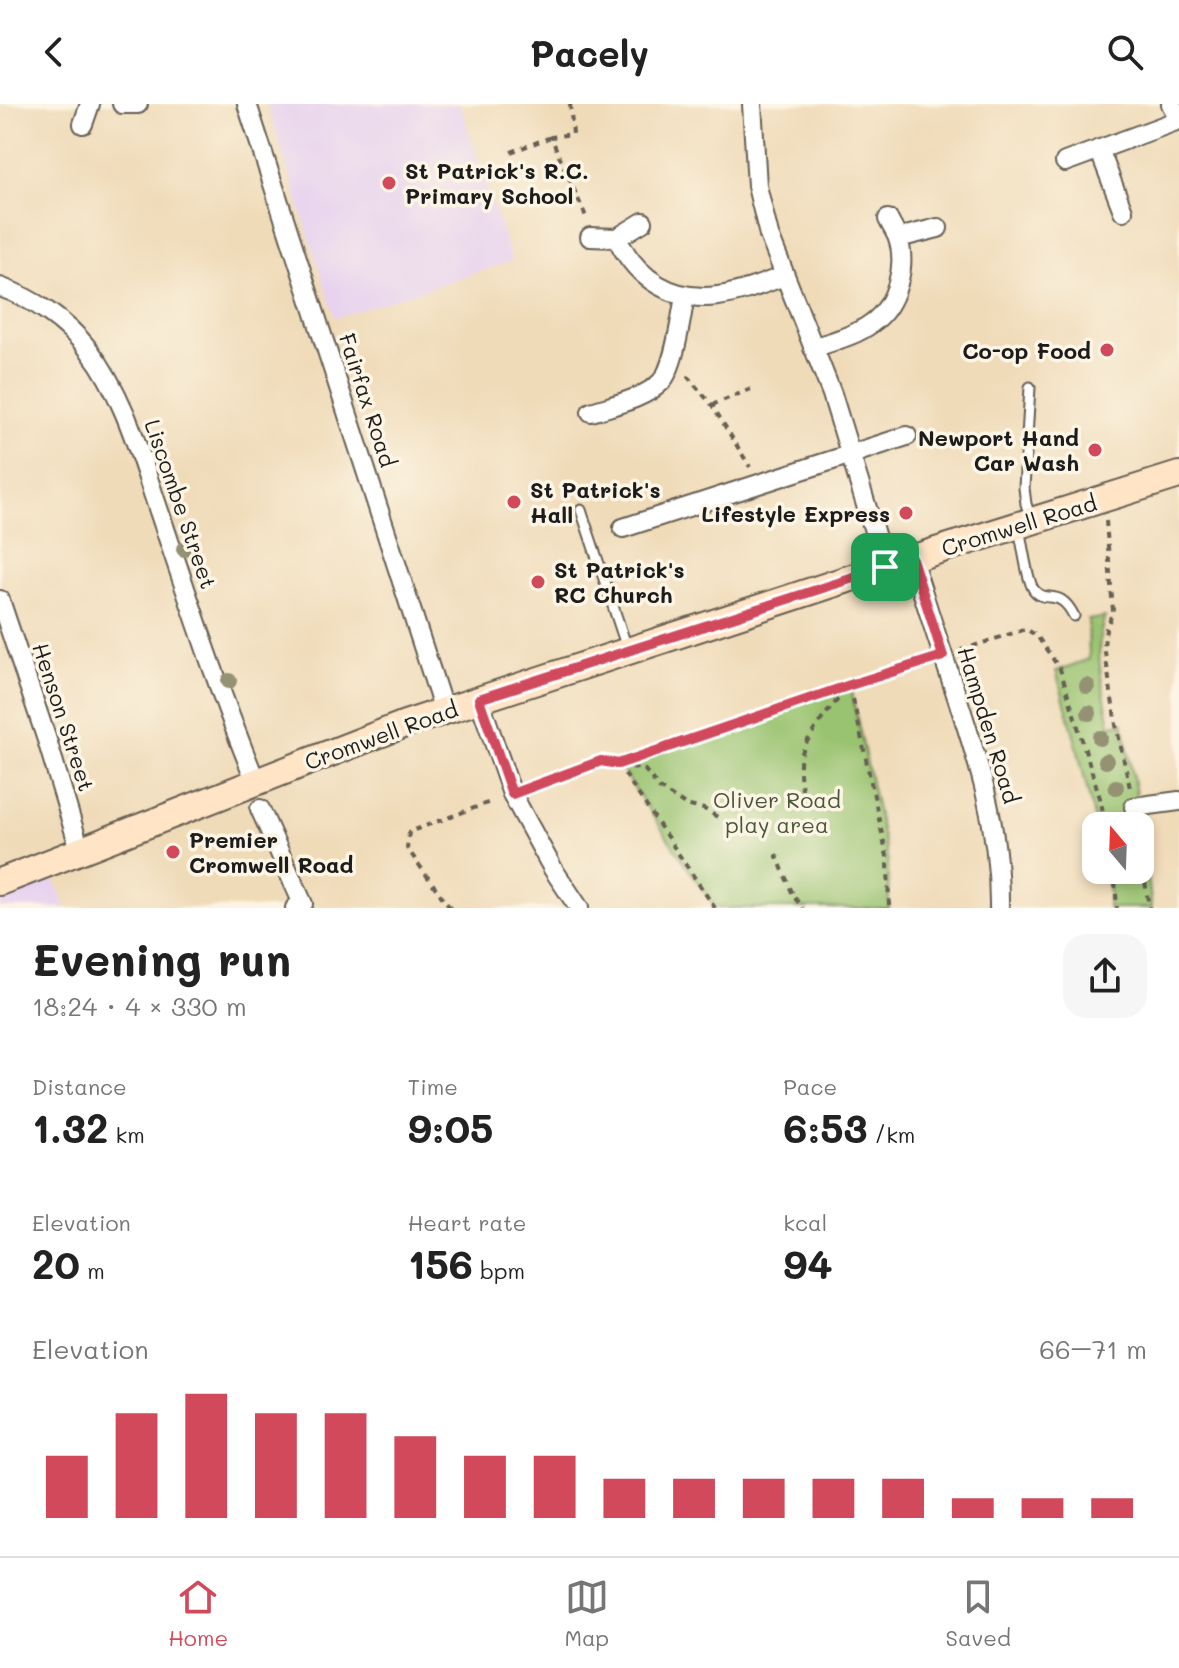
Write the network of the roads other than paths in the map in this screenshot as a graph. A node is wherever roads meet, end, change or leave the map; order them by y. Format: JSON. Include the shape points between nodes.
{"nodes":[{"id":1,"x":90,"y":104,"type":"edge"},
{"id":2,"x":122,"y":104,"type":"edge"},
{"id":3,"x":138,"y":104,"type":"edge"},
{"id":4,"x":247,"y":104,"type":"edge"},
{"id":5,"x":752,"y":104,"type":"edge"},
{"id":6,"x":1171,"y":104,"type":"edge"},
{"id":7,"x":1179,"y":120,"type":"edge"},
{"id":8,"x":83,"y":124,"type":"dead end"},
{"id":9,"x":1099,"y":149,"type":"junction"},
{"id":10,"x":1065,"y":162,"type":"dead end"},
{"id":11,"x":1123,"y":211,"type":"dead end"},
{"id":12,"x":888,"y":219,"type":"dead end"},
{"id":13,"x":643,"y":222,"type":"dead end"},
{"id":14,"x":938,"y":228,"type":"dead end"},
{"id":15,"x":593,"y":237,"type":"road end"},
{"id":16,"x":617,"y":238,"type":"junction"},
{"id":17,"x":898,"y":238,"type":"junction"},
{"id":18,"x":784,"y":276,"type":"junction"},
{"id":19,"x":0,"y":287,"type":"edge"},
{"id":20,"x":685,"y":296,"type":"junction"},
{"id":21,"x":813,"y":348,"type":"junction"},
{"id":22,"x":1030,"y":387,"type":"dead end"},
{"id":23,"x":591,"y":412,"type":"dead end"},
{"id":24,"x":907,"y":436,"type":"dead end"},
{"id":25,"x":851,"y":454,"type":"junction"},
{"id":26,"x":1179,"y":475,"type":"edge"},
{"id":27,"x":581,"y":510,"type":"dead end"},
{"id":28,"x":1025,"y":523,"type":"junction"},
{"id":29,"x":623,"y":528,"type":"dead end"},
{"id":30,"x":912,"y":559,"type":"junction"},
{"id":31,"x":885,"y":567,"type":"junction"},
{"id":32,"x":0,"y":600,"type":"edge"},
{"id":33,"x":1074,"y":616,"type":"dead end"},
{"id":34,"x":628,"y":651,"type":"junction"},
{"id":35,"x":943,"y":656,"type":"junction"},
{"id":36,"x":850,"y":685,"type":"road end"},
{"id":37,"x":479,"y":699,"type":"junction"},
{"id":38,"x":444,"y":711,"type":"junction"},
{"id":39,"x":256,"y":782,"type":"junction"},
{"id":40,"x":1179,"y":801,"type":"edge"},
{"id":41,"x":1134,"y":807,"type":"road end"},
{"id":42,"x":260,"y":809,"type":"dead end"},
{"id":43,"x":80,"y":850,"type":"junction"},
{"id":44,"x":0,"y":882,"type":"edge"},
{"id":45,"x":301,"y":907,"type":"edge"},
{"id":46,"x":579,"y":908,"type":"edge"},
{"id":47,"x":999,"y":908,"type":"edge"}],
"edges":[{"from":1,"to":8,"type":"street"},
{"from":2,"to":3,"type":"street"},
{"from":4,"to":38,"type":"street","name":"Fairfax Road"},
{"from":5,"to":18,"type":"street","via":[[759,196]]},
{"from":6,"to":7,"type":"street"},
{"from":7,"to":9,"type":"street"},
{"from":9,"to":10,"type":"street"},
{"from":9,"to":11,"type":"street"},
{"from":12,"to":17,"type":"street"},
{"from":13,"to":16,"type":"street"},
{"from":14,"to":17,"type":"street"},
{"from":15,"to":16,"type":"street"},
{"from":16,"to":20,"type":"street","via":[[647,278]]},
{"from":17,"to":21,"type":"street","via":[[899,279],[883,313],[865,328]]},
{"from":18,"to":20,"type":"street","via":[[727,295]]},
{"from":18,"to":21,"type":"street"},
{"from":19,"to":39,"type":"street","name":"Liscombe Street","via":[[39,305],[73,331],[111,384]]},
{"from":20,"to":23,"type":"street","via":[[666,375],[639,395]]},
{"from":21,"to":25,"type":"street"},
{"from":22,"to":28,"type":"lane"},
{"from":24,"to":25,"type":"street"},
{"from":25,"to":29,"type":"street"},
{"from":25,"to":31,"type":"street"},
{"from":26,"to":28,"type":"street","name":"Cromwell Road"},
{"from":27,"to":34,"type":"lane"},
{"from":28,"to":30,"type":"street","name":"Cromwell Road"},
{"from":28,"to":33,"type":"lane","via":[[1032,588],[1067,602]]},
{"from":30,"to":31,"type":"street","name":"Cromwell Road"},
{"from":30,"to":35,"type":"street","name":"Hampden Road"},
{"from":31,"to":34,"type":"street","name":"Cromwell Road"},
{"from":32,"to":43,"type":"street","name":"Henson Street"},
{"from":34,"to":37,"type":"street","name":"Cromwell Road"},
{"from":35,"to":36,"type":"lane"},
{"from":35,"to":47,"type":"street","name":"Hampden Road","via":[[991,813]]},
{"from":37,"to":38,"type":"street","name":"Cromwell Road"},
{"from":37,"to":46,"type":"street","via":[[512,794]]},
{"from":38,"to":39,"type":"street","name":"Cromwell Road"},
{"from":39,"to":43,"type":"street","name":"Cromwell Road"},
{"from":40,"to":41,"type":"street"},
{"from":42,"to":45,"type":"street"},
{"from":43,"to":44,"type":"street","name":"Cromwell Road"}]}
